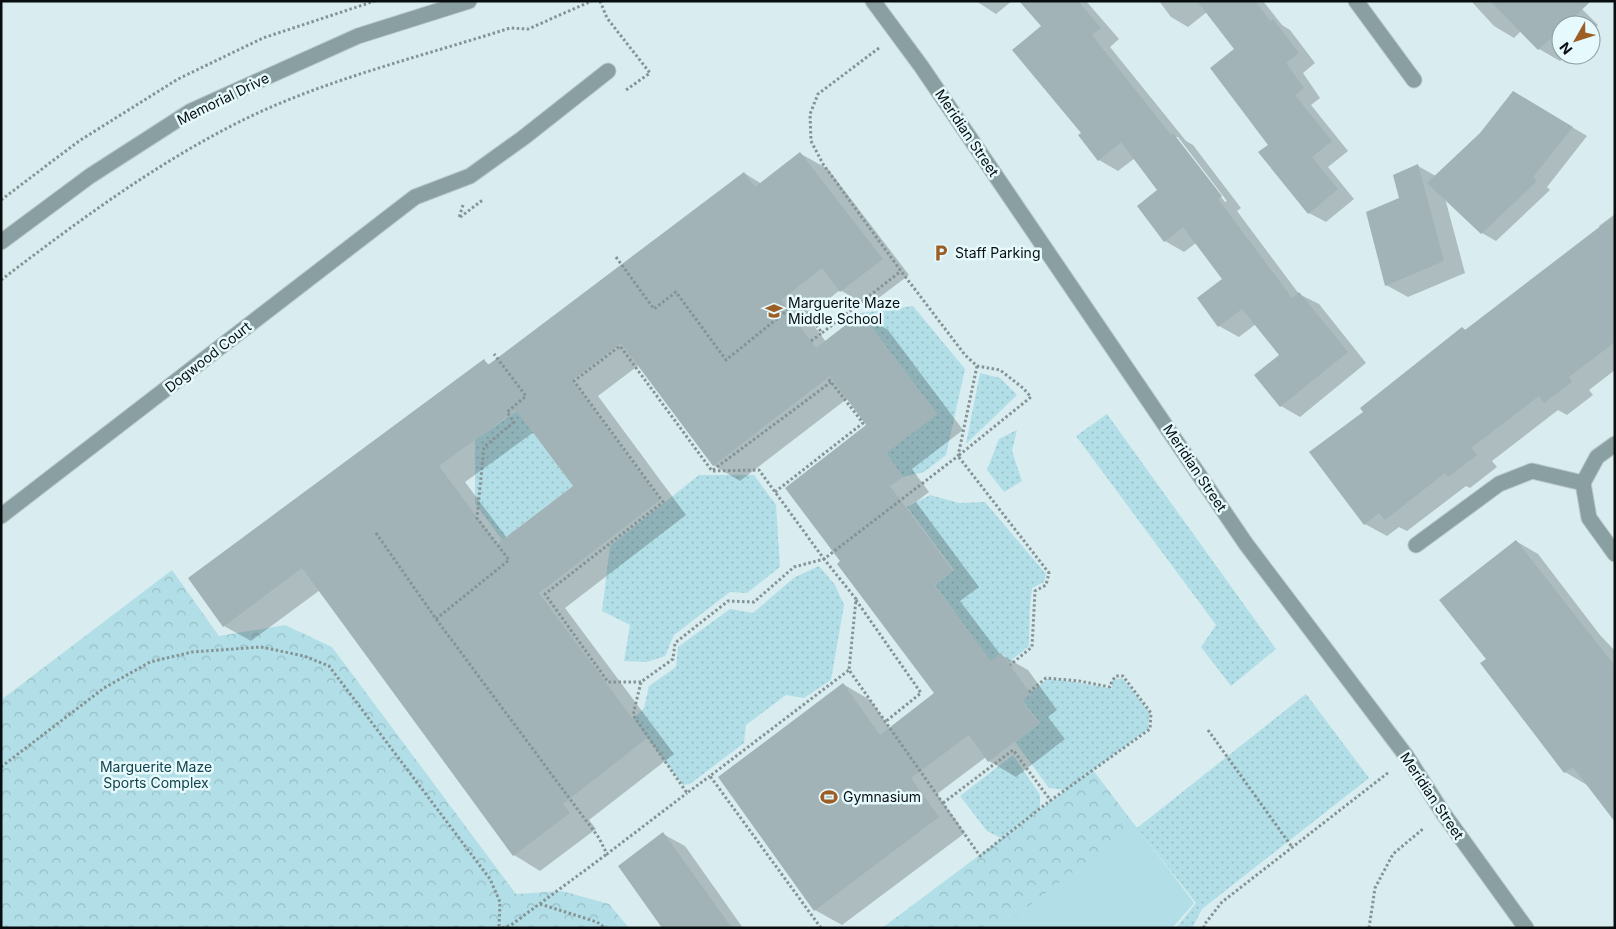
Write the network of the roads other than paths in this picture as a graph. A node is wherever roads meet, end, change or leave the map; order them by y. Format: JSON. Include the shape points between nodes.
{"nodes":[{"id":1,"x":469,"y":1,"type":"edge"},
{"id":2,"x":873,"y":1,"type":"edge"},
{"id":3,"x":1356,"y":1,"type":"edge"},
{"id":4,"x":608,"y":71,"type":"dead end"},
{"id":5,"x":1414,"y":80,"type":"dead end"},
{"id":6,"x":1,"y":242,"type":"edge"},
{"id":7,"x":1615,"y":444,"type":"edge"},
{"id":8,"x":1583,"y":483,"type":"junction"},
{"id":9,"x":1,"y":516,"type":"edge"},
{"id":10,"x":1416,"y":545,"type":"dead end"},
{"id":11,"x":1615,"y":554,"type":"edge"},
{"id":12,"x":1526,"y":928,"type":"edge"}],
"edges":[{"from":1,"to":6,"type":"street","name":"Memorial Drive","via":[[358,36],[191,111],[90,176]]},
{"from":2,"to":12,"type":"street","name":"Meridian Street","via":[[1246,544],[1407,757]]},
{"from":3,"to":5,"type":"street"},
{"from":4,"to":9,"type":"street","name":"Dogwood Court","via":[[470,176],[415,197]]},
{"from":7,"to":8,"type":"street","via":[[1597,457]]},
{"from":8,"to":10,"type":"street","via":[[1532,472],[1499,484]]},
{"from":8,"to":11,"type":"street","via":[[1589,518]]}]}
